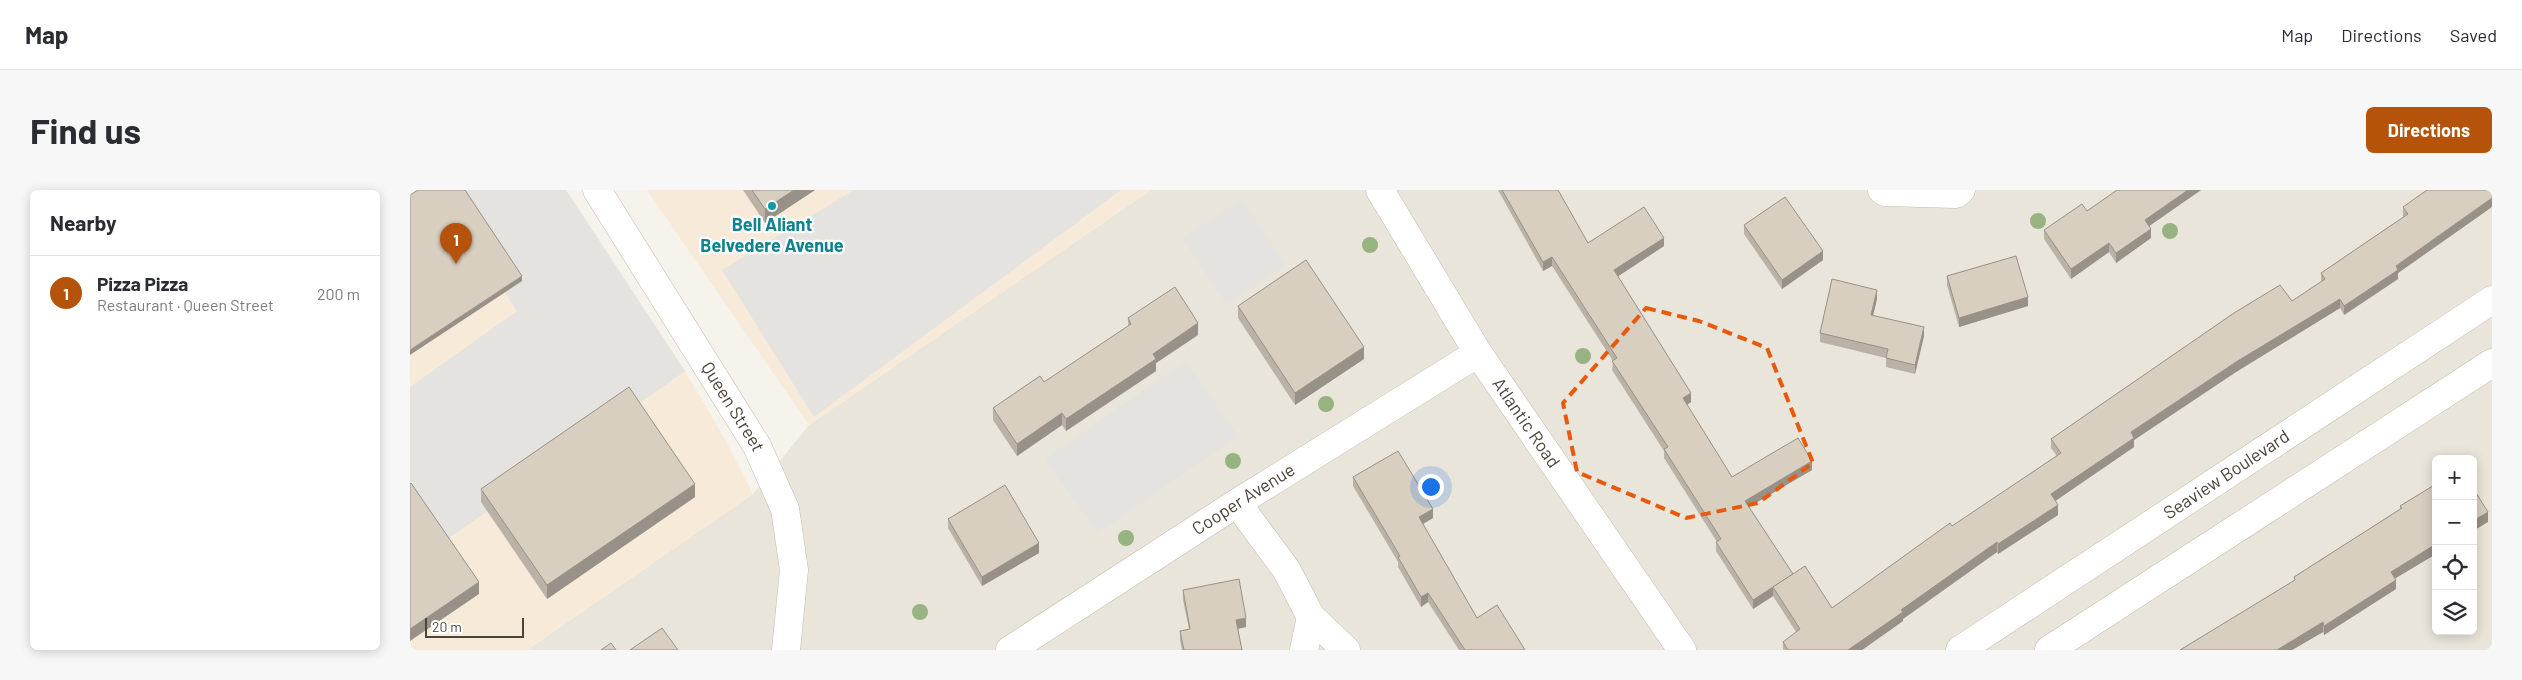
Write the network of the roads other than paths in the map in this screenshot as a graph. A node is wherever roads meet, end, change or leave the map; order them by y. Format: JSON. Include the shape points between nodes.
{"nodes":[{"id":1,"x":596,"y":190,"type":"edge"},
{"id":2,"x":1380,"y":190,"type":"edge"},
{"id":3,"x":1882,"y":190,"type":"edge"},
{"id":4,"x":1961,"y":190,"type":"edge"},
{"id":5,"x":2492,"y":300,"type":"edge"},
{"id":6,"x":1478,"y":353,"type":"junction"},
{"id":7,"x":2492,"y":363,"type":"edge"},
{"id":8,"x":1237,"y":503,"type":"junction"},
{"id":9,"x":1311,"y":617,"type":"junction"},
{"id":10,"x":786,"y":650,"type":"edge"},
{"id":11,"x":1010,"y":650,"type":"edge"},
{"id":12,"x":1304,"y":650,"type":"edge"},
{"id":13,"x":1346,"y":650,"type":"edge"},
{"id":14,"x":1682,"y":650,"type":"edge"},
{"id":15,"x":1960,"y":650,"type":"edge"},
{"id":16,"x":2049,"y":650,"type":"edge"}],
"edges":[{"from":1,"to":10,"type":"street","name":"Queen Street","via":[[757,446],[785,509],[794,570]]},
{"from":2,"to":6,"type":"street","name":"Atlantic Road"},
{"from":3,"to":4,"type":"street","via":[[1956,194]]},
{"from":5,"to":15,"type":"street","name":"Seaview Boulevard"},
{"from":6,"to":8,"type":"street","name":"Cooper Avenue"},
{"from":6,"to":14,"type":"street","name":"Atlantic Road"},
{"from":7,"to":16,"type":"street"},
{"from":8,"to":9,"type":"street","via":[[1286,569]]},
{"from":8,"to":11,"type":"street","name":"Cooper Avenue"},
{"from":9,"to":12,"type":"street"},
{"from":9,"to":13,"type":"street"}]}
